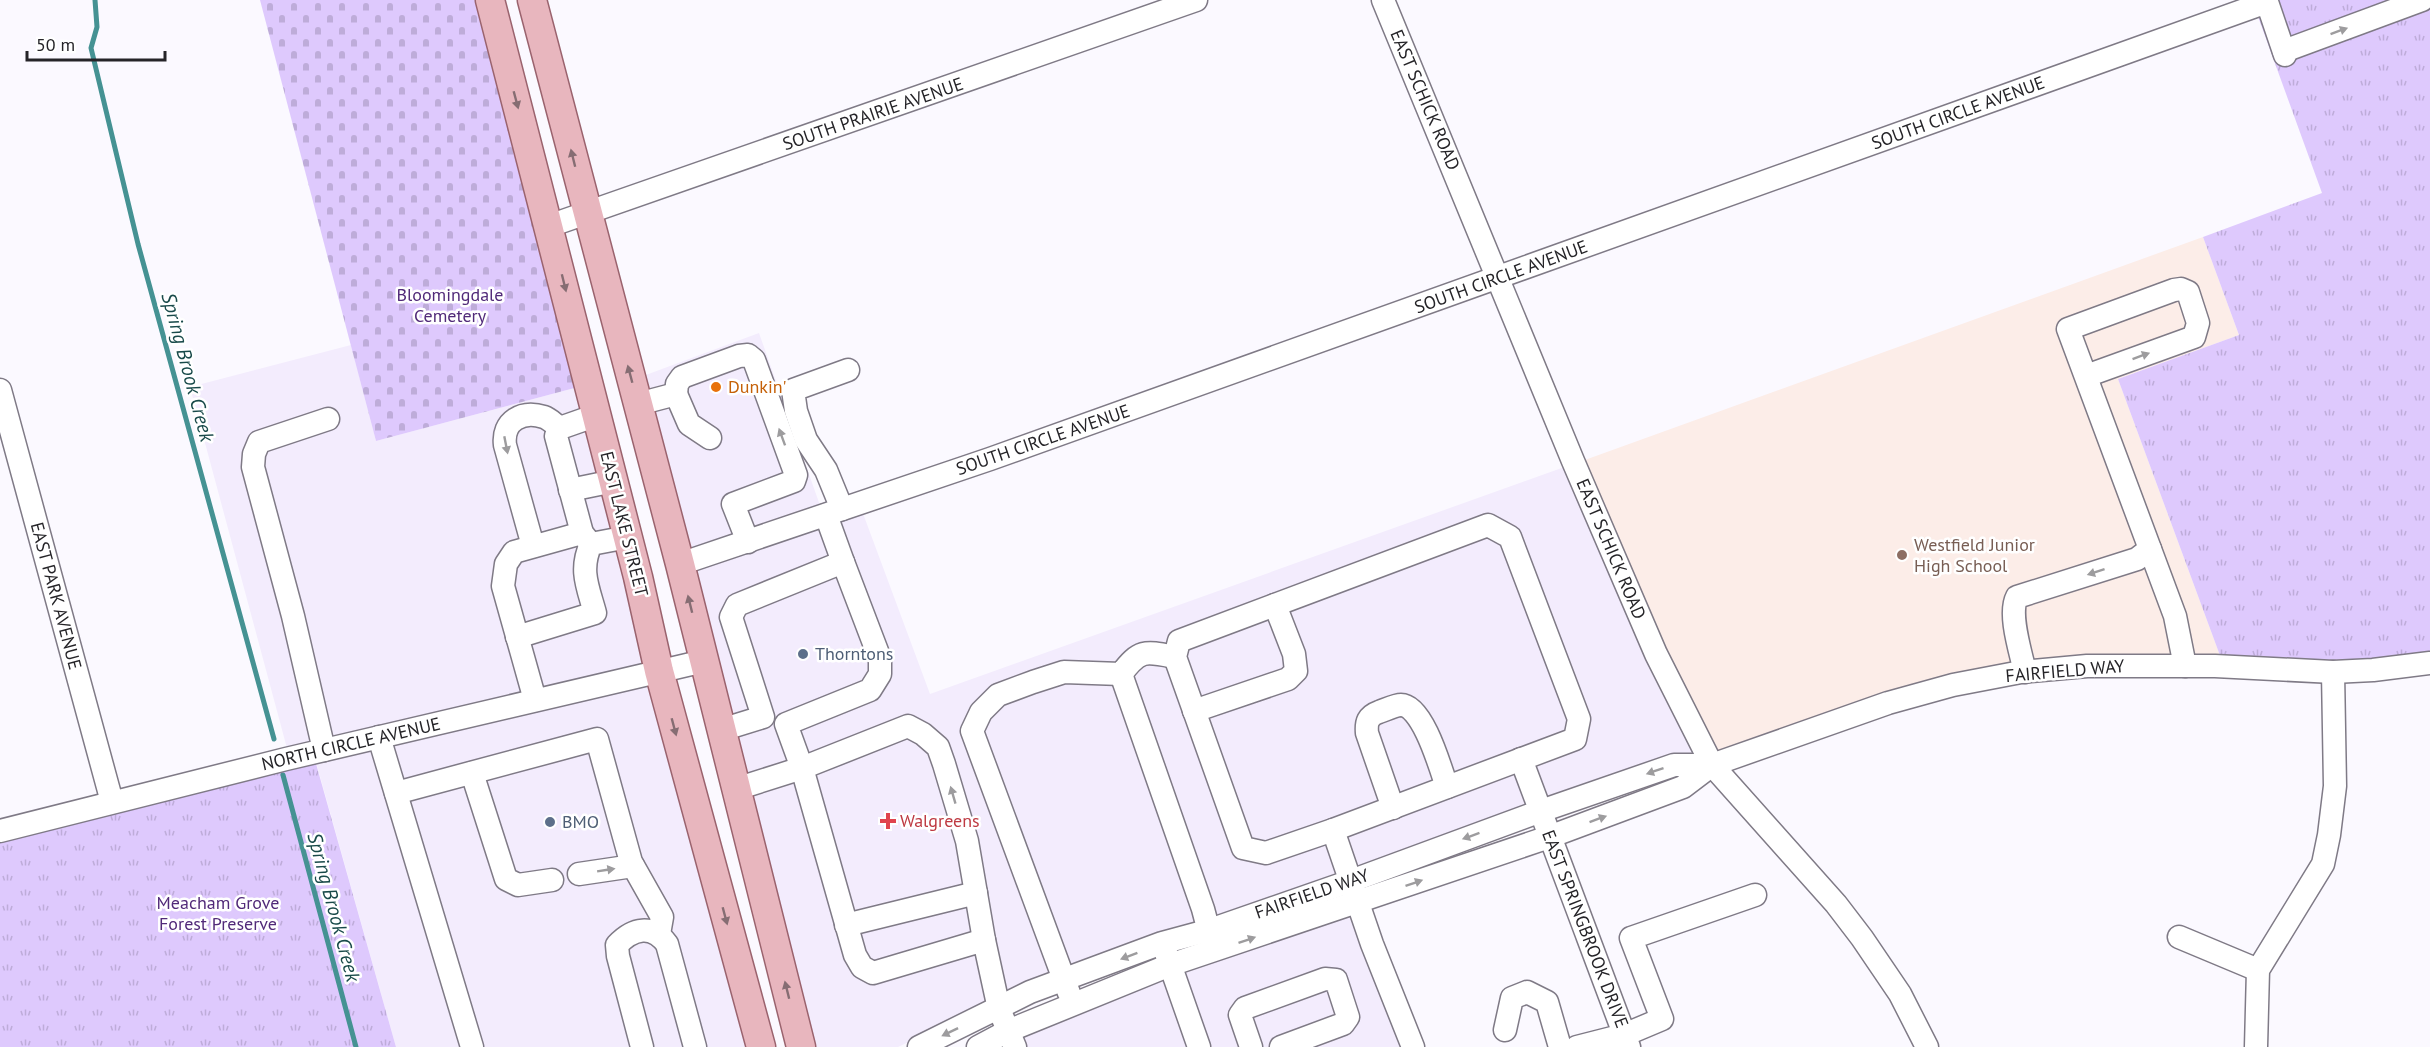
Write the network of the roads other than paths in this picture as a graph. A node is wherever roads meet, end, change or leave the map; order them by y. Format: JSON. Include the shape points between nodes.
{"nodes":[{"id":1,"x":490,"y":0,"type":"edge"},
{"id":2,"x":532,"y":0,"type":"edge"},
{"id":3,"x":1196,"y":0,"type":"edge"},
{"id":4,"x":1383,"y":0,"type":"edge"},
{"id":5,"x":2422,"y":0,"type":"edge"},
{"id":6,"x":2270,"y":1,"type":"edge"},
{"id":7,"x":588,"y":214,"type":"junction"},
{"id":8,"x":549,"y":226,"type":"junction"},
{"id":9,"x":1499,"y":278,"type":"junction"},
{"id":10,"x":848,"y":370,"type":"dead end"},
{"id":11,"x":2086,"y":376,"type":"junction"},
{"id":12,"x":0,"y":390,"type":"edge"},
{"id":13,"x":676,"y":394,"type":"junction"},
{"id":14,"x":638,"y":404,"type":"junction"},
{"id":15,"x":597,"y":415,"type":"junction"},
{"id":16,"x":328,"y":419,"type":"dead end"},
{"id":17,"x":560,"y":428,"type":"junction"},
{"id":18,"x":710,"y":438,"type":"dead end"},
{"id":19,"x":614,"y":481,"type":"junction"},
{"id":20,"x":570,"y":490,"type":"junction"},
{"id":21,"x":834,"y":512,"type":"junction"},
{"id":22,"x":628,"y":537,"type":"junction"},
{"id":23,"x":586,"y":538,"type":"junction"},
{"id":24,"x":748,"y":542,"type":"junction"},
{"id":25,"x":533,"y":546,"type":"junction"},
{"id":26,"x":2150,"y":549,"type":"junction"},
{"id":27,"x":843,"y":562,"type":"junction"},
{"id":28,"x":680,"y":564,"type":"junction"},
{"id":29,"x":1275,"y":605,"type":"junction"},
{"id":30,"x":517,"y":636,"type":"junction"},
{"id":31,"x":1175,"y":657,"type":"junction"},
{"id":32,"x":704,"y":661,"type":"junction"},
{"id":33,"x":2430,"y":663,"type":"edge"},
{"id":34,"x":2185,"y":666,"type":"junction"},
{"id":35,"x":659,"y":671,"type":"junction"},
{"id":36,"x":2025,"y":672,"type":"junction"},
{"id":37,"x":2333,"y":672,"type":"junction"},
{"id":38,"x":1121,"y":674,"type":"junction"},
{"id":39,"x":535,"y":700,"type":"junction"},
{"id":40,"x":1194,"y":711,"type":"junction"},
{"id":41,"x":762,"y":717,"type":"junction"},
{"id":42,"x":786,"y":724,"type":"junction"},
{"id":43,"x":721,"y":730,"type":"junction"},
{"id":44,"x":379,"y":737,"type":"junction"},
{"id":45,"x":324,"y":750,"type":"junction"},
{"id":46,"x":1521,"y":759,"type":"junction"},
{"id":47,"x":1713,"y":765,"type":"junction"},
{"id":48,"x":802,"y":768,"type":"junction"},
{"id":49,"x":472,"y":773,"type":"junction"},
{"id":50,"x":1447,"y":787,"type":"junction"},
{"id":51,"x":736,"y":789,"type":"junction"},
{"id":52,"x":396,"y":793,"type":"junction"},
{"id":53,"x":112,"y":802,"type":"junction"},
{"id":54,"x":1393,"y":808,"type":"junction"},
{"id":55,"x":1541,"y":811,"type":"junction"},
{"id":56,"x":1333,"y":830,"type":"junction"},
{"id":57,"x":0,"y":831,"type":"edge"},
{"id":58,"x":1549,"y":837,"type":"junction"},
{"id":59,"x":633,"y":866,"type":"junction"},
{"id":60,"x":579,"y":874,"type":"dead end"},
{"id":61,"x":552,"y":880,"type":"dead end"},
{"id":62,"x":1351,"y":881,"type":"junction"},
{"id":63,"x":975,"y":893,"type":"junction"},
{"id":64,"x":1755,"y":895,"type":"dead end"},
{"id":65,"x":1359,"y":902,"type":"junction"},
{"id":66,"x":846,"y":925,"type":"junction"},
{"id":67,"x":659,"y":934,"type":"junction"},
{"id":68,"x":2179,"y":937,"type":"dead end"},
{"id":69,"x":984,"y":940,"type":"junction"},
{"id":70,"x":1212,"y":940,"type":"junction"},
{"id":71,"x":1162,"y":943,"type":"junction"},
{"id":72,"x":1170,"y":965,"type":"junction"},
{"id":73,"x":2258,"y":970,"type":"junction"},
{"id":74,"x":1064,"y":980,"type":"junction"},
{"id":75,"x":1074,"y":1005,"type":"junction"},
{"id":76,"x":999,"y":1009,"type":"junction"},
{"id":77,"x":1505,"y":1030,"type":"dead end"},
{"id":78,"x":1011,"y":1039,"type":"edge"},
{"id":79,"x":1627,"y":1041,"type":"edge"},
{"id":80,"x":472,"y":1047,"type":"edge"},
{"id":81,"x":642,"y":1047,"type":"edge"},
{"id":82,"x":695,"y":1047,"type":"edge"},
{"id":83,"x":761,"y":1047,"type":"edge"},
{"id":84,"x":801,"y":1047,"type":"edge"},
{"id":85,"x":919,"y":1047,"type":"edge"},
{"id":86,"x":978,"y":1047,"type":"edge"},
{"id":87,"x":1198,"y":1047,"type":"edge"},
{"id":88,"x":1251,"y":1047,"type":"edge"},
{"id":89,"x":1281,"y":1047,"type":"edge"},
{"id":90,"x":1413,"y":1047,"type":"edge"},
{"id":91,"x":1560,"y":1047,"type":"edge"},
{"id":92,"x":1576,"y":1047,"type":"edge"},
{"id":93,"x":1927,"y":1047,"type":"edge"},
{"id":94,"x":2256,"y":1047,"type":"edge"}],
"edges":[{"from":1,"to":8,"type":"main road","name":"EAST LAKE STREET","one_way":true},
{"from":7,"to":2,"type":"main road","one_way":true},
{"from":3,"to":7,"type":"street","name":"SOUTH PRAIRIE AVENUE"},
{"from":4,"to":9,"type":"street","name":"EAST SCHICK ROAD"},
{"from":6,"to":5,"type":"street","name":"SOUTH CIRCLE AVENUE","one_way":true,"via":[[2285,53]]},
{"from":6,"to":9,"type":"street","name":"SOUTH CIRCLE AVENUE"},
{"from":7,"to":8,"type":"street","name":"SOUTH PRAIRIE AVENUE"},
{"from":14,"to":7,"type":"main road","one_way":true},
{"from":8,"to":15,"type":"main road","name":"EAST LAKE STREET","one_way":true},
{"from":9,"to":21,"type":"street","name":"SOUTH CIRCLE AVENUE"},
{"from":9,"to":47,"type":"street","name":"EAST SCHICK ROAD","via":[[1656,654]]},
{"from":10,"to":21,"type":"street","via":[[793,390],[806,440],[826,470]]},
{"from":11,"to":11,"type":"street","one_way":true,"via":[[2194,337],[2198,323],[2188,292],[2174,290],[2068,329]]},
{"from":11,"to":26,"type":"street"},
{"from":12,"to":53,"type":"street","name":"EAST PARK AVENUE"},
{"from":13,"to":14,"type":"street"},
{"from":13,"to":18,"type":"street","via":[[689,423]]},
{"from":24,"to":13,"type":"street","one_way":true,"via":[[733,504],[794,481],[796,475],[754,360],[739,356],[682,376]]},
{"from":14,"to":28,"type":"main road"},
{"from":15,"to":17,"type":"street"},
{"from":15,"to":19,"type":"main road","name":"EAST LAKE STREET"},
{"from":16,"to":45,"type":"street","via":[[259,442],[253,467]]},
{"from":17,"to":20,"type":"street","via":[[556,436]]},
{"from":17,"to":25,"type":"street","one_way":true,"via":[[546,418],[533,416],[508,424],[504,432]]},
{"from":19,"to":20,"type":"street"},
{"from":19,"to":22,"type":"main road","name":"EAST LAKE STREET"},
{"from":20,"to":23,"type":"street"},
{"from":21,"to":24,"type":"street","name":"SOUTH CIRCLE AVENUE"},
{"from":21,"to":27,"type":"street"},
{"from":22,"to":23,"type":"street"},
{"from":22,"to":35,"type":"main road","name":"EAST LAKE STREET"},
{"from":23,"to":25,"type":"street"},
{"from":23,"to":30,"type":"street","via":[[585,572],[595,613]]},
{"from":24,"to":28,"type":"street","name":"SOUTH CIRCLE AVENUE"},
{"from":25,"to":30,"type":"street","via":[[514,552],[506,564],[503,586]]},
{"from":26,"to":34,"type":"street","via":[[2175,616]]},
{"from":26,"to":36,"type":"street","one_way":true,"via":[[2137,559],[2017,597],[2014,617]]},
{"from":27,"to":41,"type":"street","via":[[737,604],[731,618]]},
{"from":27,"to":42,"type":"street","via":[[880,659],[880,674],[870,690]]},
{"from":32,"to":28,"type":"main road","one_way":true},
{"from":29,"to":31,"type":"street","via":[[1179,641]]},
{"from":29,"to":40,"type":"street","via":[[1294,654],[1296,671],[1288,680]]},
{"from":29,"to":46,"type":"street","via":[[1488,525],[1510,537],[1579,719],[1575,739]]},
{"from":30,"to":39,"type":"street"},
{"from":31,"to":38,"type":"street","via":[[1149,652],[1133,658]]},
{"from":31,"to":40,"type":"street"},
{"from":32,"to":35,"type":"street","name":"NORTH CIRCLE AVENUE"},
{"from":32,"to":43,"type":"main road"},
{"from":33,"to":37,"type":"street","name":"FAIRFIELD WAY"},
{"from":34,"to":36,"type":"street","name":"FAIRFIELD WAY","via":[[2087,666]]},
{"from":34,"to":37,"type":"street","name":"FAIRFIELD WAY"},
{"from":35,"to":39,"type":"street","name":"NORTH CIRCLE AVENUE"},
{"from":35,"to":83,"type":"main road","name":"EAST LAKE STREET","one_way":true},
{"from":36,"to":47,"type":"street","name":"FAIRFIELD WAY","via":[[1953,685],[1888,703]]},
{"from":37,"to":73,"type":"street","via":[[2336,786],[2323,864]]},
{"from":38,"to":70,"type":"street"},
{"from":38,"to":74,"type":"street","via":[[1064,672],[998,695],[981,712],[972,731]]},
{"from":39,"to":44,"type":"street","name":"NORTH CIRCLE AVENUE"},
{"from":40,"to":56,"type":"street","via":[[1242,848],[1266,854]]},
{"from":41,"to":42,"type":"street"},
{"from":41,"to":43,"type":"street"},
{"from":42,"to":48,"type":"street"},
{"from":43,"to":51,"type":"main road"},
{"from":44,"to":45,"type":"street","name":"NORTH CIRCLE AVENUE"},
{"from":44,"to":52,"type":"street"},
{"from":45,"to":53,"type":"street","name":"NORTH CIRCLE AVENUE"},
{"from":46,"to":50,"type":"street"},
{"from":46,"to":55,"type":"street","name":"EAST SPRINGBROOK DRIVE"},
{"from":47,"to":55,"type":"street","name":"FAIRFIELD WAY","one_way":true,"via":[[1674,765]]},
{"from":58,"to":47,"type":"street","name":"FAIRFIELD WAY","one_way":true,"via":[[1683,787]]},
{"from":47,"to":93,"type":"street","name":"EAST SCHICK ROAD","via":[[1862,938],[1900,994]]},
{"from":48,"to":51,"type":"street"},
{"from":63,"to":48,"type":"street","one_way":true,"via":[[967,841],[944,764],[938,747],[923,734],[908,726]]},
{"from":48,"to":66,"type":"street"},
{"from":49,"to":52,"type":"street"},
{"from":49,"to":59,"type":"street","via":[[597,739]]},
{"from":49,"to":61,"type":"street","via":[[506,879],[518,885]]},
{"from":50,"to":54,"type":"street"},
{"from":50,"to":54,"type":"street","via":[[1425,727],[1409,707],[1401,705],[1372,715],[1366,724],[1367,733]]},
{"from":84,"to":51,"type":"main road","one_way":true},
{"from":52,"to":80,"type":"street"},
{"from":53,"to":57,"type":"street","name":"NORTH CIRCLE AVENUE"},
{"from":54,"to":56,"type":"street"},
{"from":55,"to":58,"type":"street","name":"EAST SPRINGBROOK DRIVE"},
{"from":55,"to":62,"type":"street","name":"FAIRFIELD WAY","one_way":true},
{"from":56,"to":62,"type":"street"},
{"from":65,"to":58,"type":"street","name":"FAIRFIELD WAY","one_way":true},
{"from":58,"to":79,"type":"street","name":"EAST SPRINGBROOK DRIVE"},
{"from":60,"to":59,"type":"street","one_way":true},
{"from":59,"to":67,"type":"street","via":[[662,916]]},
{"from":62,"to":65,"type":"street"},
{"from":62,"to":70,"type":"street","name":"FAIRFIELD WAY"},
{"from":63,"to":66,"type":"street"},
{"from":63,"to":69,"type":"street"},
{"from":64,"to":79,"type":"street","via":[[1631,938],[1662,1018]]},
{"from":70,"to":65,"type":"street","name":"FAIRFIELD WAY","one_way":true},
{"from":65,"to":90,"type":"street"},
{"from":66,"to":69,"type":"street","via":[[855,956],[862,967],[873,972]]},
{"from":67,"to":81,"type":"street","via":[[647,929],[624,937],[617,945]]},
{"from":67,"to":82,"type":"street","via":[[667,944]]},
{"from":68,"to":73,"type":"street"},
{"from":69,"to":76,"type":"street"},
{"from":70,"to":71,"type":"street","name":"FAIRFIELD WAY"},
{"from":70,"to":72,"type":"street","name":"FAIRFIELD WAY"},
{"from":71,"to":72,"type":"street"},
{"from":71,"to":74,"type":"street","name":"FAIRFIELD WAY","one_way":true},
{"from":72,"to":75,"type":"street","name":"FAIRFIELD WAY"},
{"from":72,"to":87,"type":"street"},
{"from":73,"to":94,"type":"street"},
{"from":74,"to":75,"type":"street"},
{"from":74,"to":76,"type":"street","name":"FAIRFIELD WAY"},
{"from":75,"to":78,"type":"street","name":"FAIRFIELD WAY"},
{"from":76,"to":78,"type":"street"},
{"from":76,"to":85,"type":"street","name":"FAIRFIELD WAY","one_way":true},
{"from":77,"to":91,"type":"street","via":[[1512,998],[1527,992],[1547,1002]]},
{"from":78,"to":86,"type":"street","name":"FAIRFIELD WAY"},
{"from":79,"to":92,"type":"street"},
{"from":88,"to":89,"type":"street","via":[[1240,1015],[1245,1008],[1325,979],[1336,980],[1348,1017],[1343,1024]]}]}
